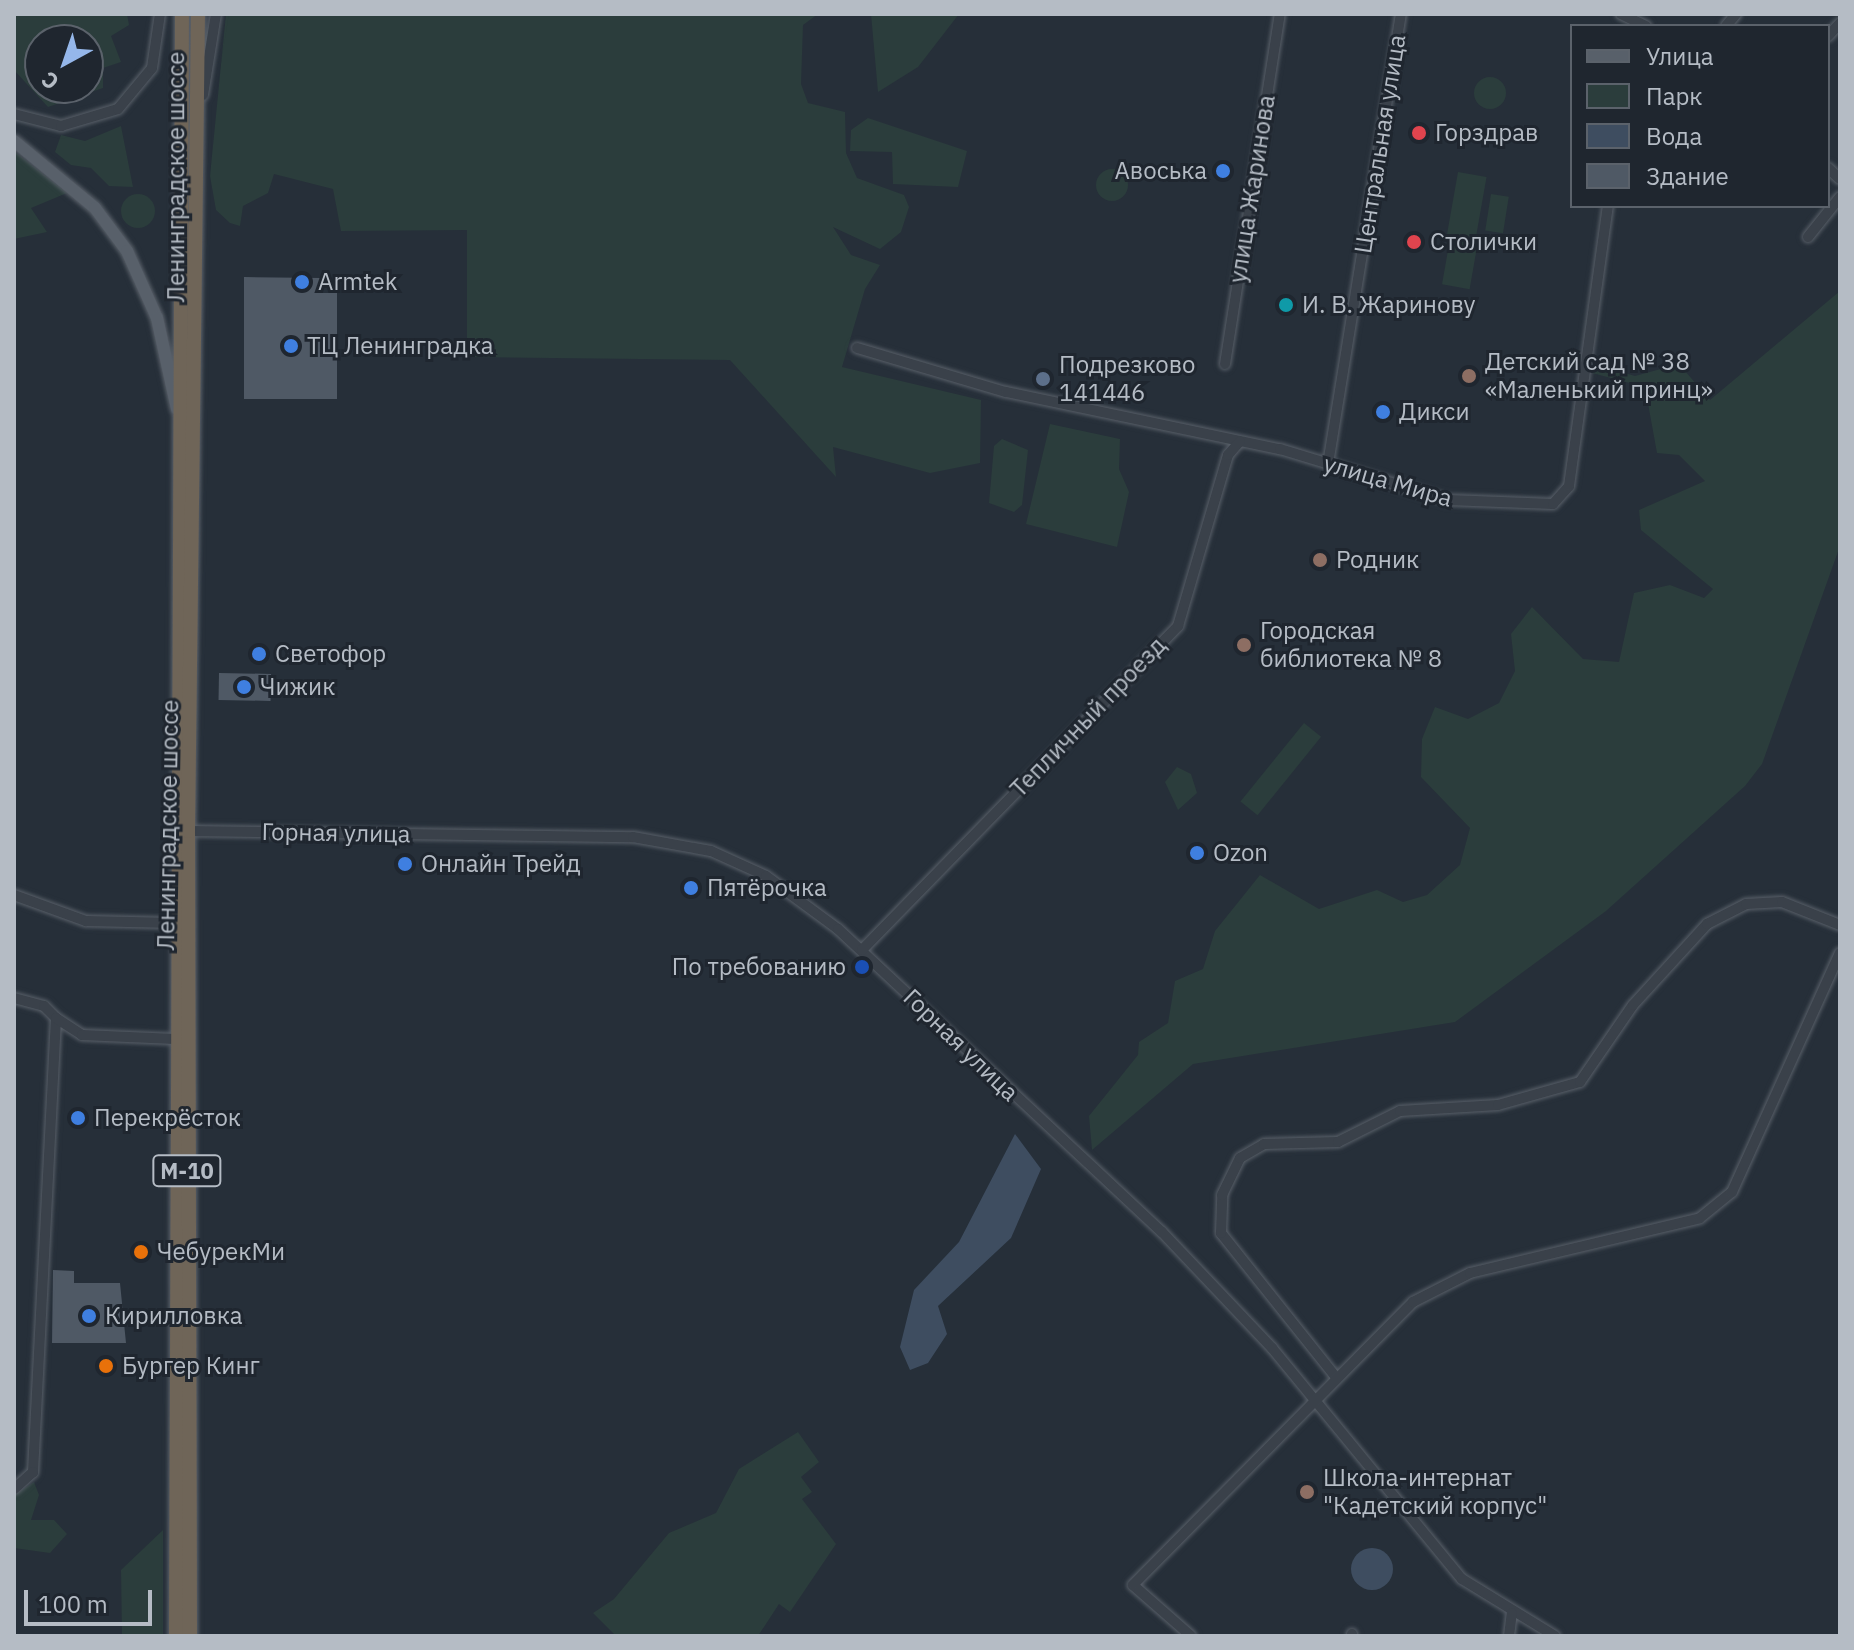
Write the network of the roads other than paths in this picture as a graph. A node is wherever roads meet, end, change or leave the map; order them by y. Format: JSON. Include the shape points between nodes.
{"nodes":[{"id":1,"x":160,"y":14,"type":"edge"},
{"id":2,"x":182,"y":14,"type":"edge"},
{"id":3,"x":198,"y":14,"type":"edge"},
{"id":4,"x":216,"y":14,"type":"edge"},
{"id":5,"x":1280,"y":14,"type":"edge"},
{"id":6,"x":1401,"y":14,"type":"edge"},
{"id":7,"x":1621,"y":14,"type":"edge"},
{"id":8,"x":1638,"y":22,"type":"edge"},
{"id":9,"x":14,"y":114,"type":"edge"},
{"id":10,"x":14,"y":141,"type":"edge"},
{"id":11,"x":199,"y":145,"type":"junction"},
{"id":12,"x":1840,"y":197,"type":"edge"},
{"id":13,"x":1608,"y":208,"type":"edge"},
{"id":14,"x":1808,"y":237,"type":"dead end"},
{"id":15,"x":857,"y":348,"type":"dead end"},
{"id":16,"x":1225,"y":364,"type":"dead end"},
{"id":17,"x":180,"y":426,"type":"junction"},
{"id":18,"x":1240,"y":441,"type":"junction"},
{"id":19,"x":1328,"y":464,"type":"junction"},
{"id":20,"x":188,"y":831,"type":"junction"},
{"id":21,"x":14,"y":895,"type":"edge"},
{"id":22,"x":174,"y":923,"type":"junction"},
{"id":23,"x":1840,"y":925,"type":"edge"},
{"id":24,"x":862,"y":950,"type":"junction"},
{"id":25,"x":1840,"y":953,"type":"edge"},
{"id":26,"x":14,"y":998,"type":"edge"},
{"id":27,"x":56,"y":1018,"type":"junction"},
{"id":28,"x":175,"y":1039,"type":"junction"},
{"id":29,"x":1335,"y":1376,"type":"junction"},
{"id":30,"x":1316,"y":1400,"type":"junction"},
{"id":31,"x":14,"y":1489,"type":"edge"},
{"id":32,"x":1512,"y":1613,"type":"junction"},
{"id":33,"x":176,"y":1636,"type":"edge"},
{"id":34,"x":190,"y":1636,"type":"edge"},
{"id":35,"x":1191,"y":1636,"type":"edge"},
{"id":36,"x":1509,"y":1636,"type":"edge"},
{"id":37,"x":1555,"y":1636,"type":"edge"}],
"edges":[{"from":1,"to":9,"type":"street","via":[[152,68],[118,109],[61,126]]},
{"from":2,"to":17,"type":"highway","name":"Ленинградское шоссе"},
{"from":3,"to":11,"type":"highway","name":"Ленинградское шоссе"},
{"from":4,"to":11,"type":"street"},
{"from":5,"to":16,"type":"street","name":"улица Жаринова"},
{"from":6,"to":19,"type":"street","name":"Центральная улица"},
{"from":7,"to":8,"type":"street"},
{"from":10,"to":17,"type":"main road","via":[[95,208],[127,251],[157,318]]},
{"from":11,"to":20,"type":"highway","name":"Ленинградское шоссе","number":"М-10"},
{"from":12,"to":14,"type":"street"},
{"from":13,"to":19,"type":"street","name":"улица Мира","via":[[1569,486],[1553,504],[1448,500]]},
{"from":15,"to":18,"type":"street","name":"улица Мира","via":[[1006,392]]},
{"from":17,"to":22,"type":"highway","name":"Ленинградское шоссе","number":"М-10"},
{"from":18,"to":19,"type":"street","name":"улица Мира"},
{"from":18,"to":24,"type":"street","name":"Тепличный проезд","via":[[1228,455],[1178,626]]},
{"from":20,"to":24,"type":"street","name":"Горная улица","via":[[674,842],[766,876]]},
{"from":20,"to":34,"type":"highway","name":"Ленинградское шоссе","number":"М-10"},
{"from":21,"to":22,"type":"street","via":[[86,921]]},
{"from":22,"to":28,"type":"highway","name":"Ленинградское шоссе","number":"М-10"},
{"from":23,"to":29,"type":"street","via":[[1782,902],[1746,904],[1707,924],[1633,1005],[1580,1082],[1498,1105],[1400,1111],[1338,1142],[1264,1144],[1240,1158],[1222,1195],[1221,1233]]},
{"from":24,"to":30,"type":"street","name":"Горная улица","via":[[1162,1232]]},
{"from":25,"to":29,"type":"street","via":[[1749,1161],[1715,1210],[1439,1285]]},
{"from":26,"to":27,"type":"street","via":[[44,1006]]},
{"from":27,"to":28,"type":"street","via":[[82,1035]]},
{"from":27,"to":31,"type":"street","via":[[33,1472]]},
{"from":28,"to":33,"type":"highway","name":"Ленинградское шоссе","number":"М-10"},
{"from":29,"to":30,"type":"street"},
{"from":30,"to":32,"type":"street","name":"Горная улица","via":[[1462,1579]]},
{"from":30,"to":35,"type":"street","via":[[1133,1585]]},
{"from":32,"to":36,"type":"street"},
{"from":32,"to":37,"type":"street","name":"Горная улица"}]}
